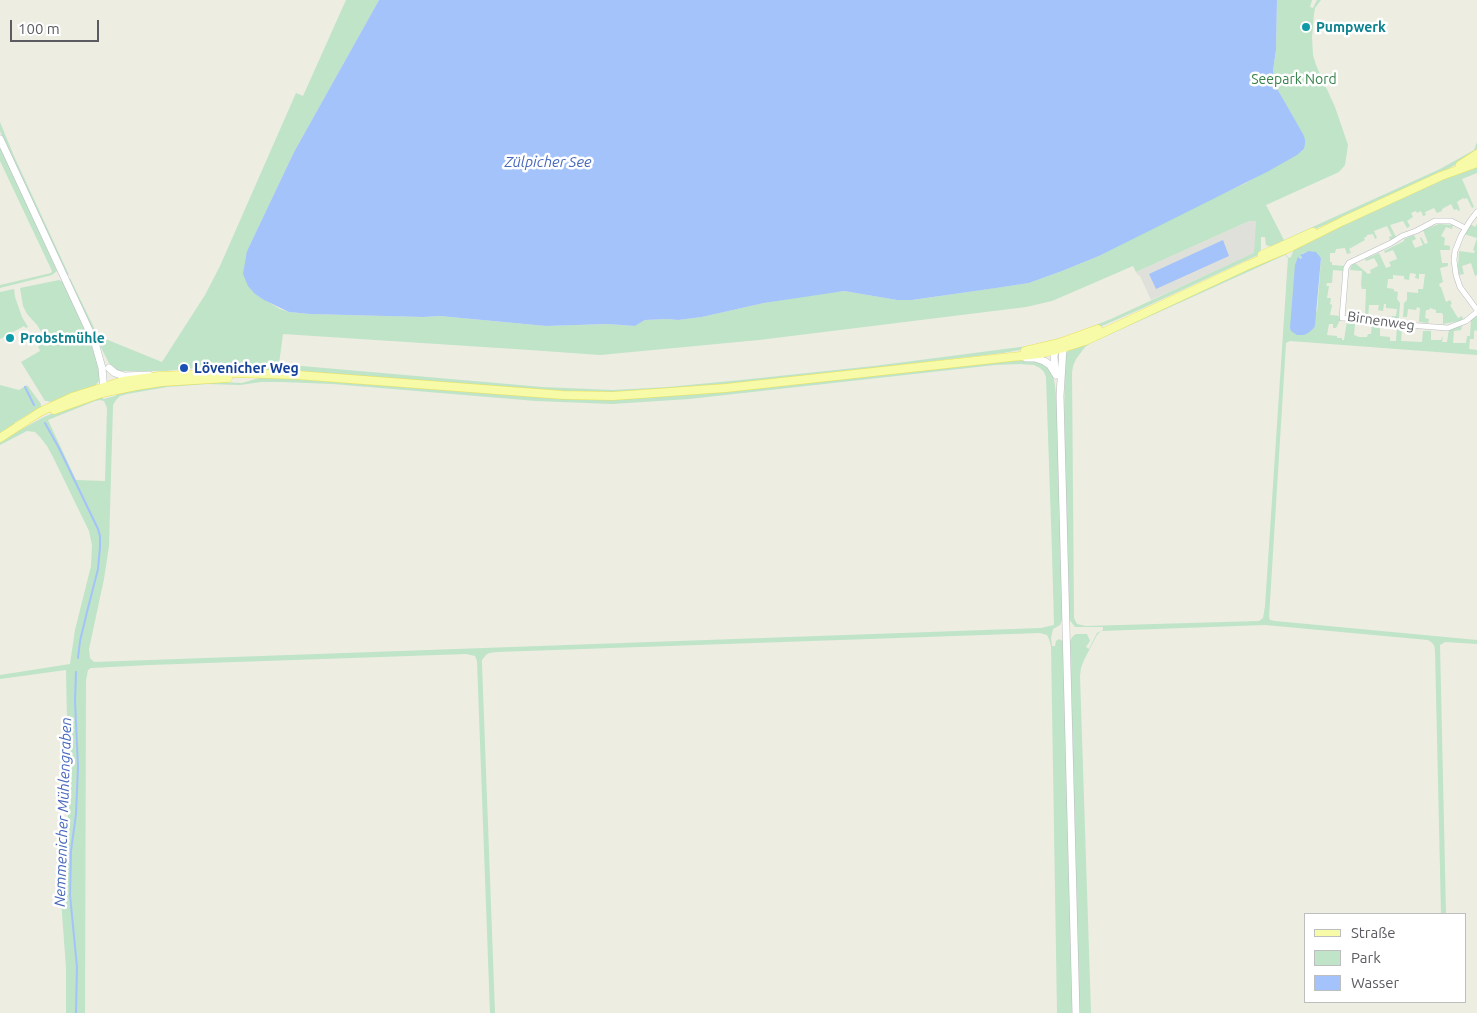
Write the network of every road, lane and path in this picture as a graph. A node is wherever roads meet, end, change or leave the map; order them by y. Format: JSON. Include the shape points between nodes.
{"nodes":[{"id":1,"x":0,"y":139,"type":"edge"},
{"id":2,"x":1477,"y":154,"type":"edge"},
{"id":3,"x":1477,"y":163,"type":"edge"},
{"id":4,"x":1441,"y":176,"type":"junction"},
{"id":5,"x":1477,"y":212,"type":"edge"},
{"id":6,"x":1465,"y":228,"type":"junction"},
{"id":7,"x":1477,"y":311,"type":"edge"},
{"id":8,"x":94,"y":343,"type":"junction"},
{"id":9,"x":1058,"y":346,"type":"junction"},
{"id":10,"x":999,"y":359,"type":"junction"},
{"id":11,"x":956,"y":362,"type":"junction"},
{"id":12,"x":109,"y":368,"type":"junction"},
{"id":13,"x":1056,"y":374,"type":"junction"},
{"id":14,"x":261,"y":375,"type":"junction"},
{"id":15,"x":159,"y":376,"type":"junction"},
{"id":16,"x":115,"y":387,"type":"junction"},
{"id":17,"x":104,"y":389,"type":"junction"},
{"id":18,"x":1060,"y":396,"type":"junction"},
{"id":19,"x":0,"y":438,"type":"edge"},
{"id":20,"x":1076,"y":1013,"type":"edge"}],
"edges":[{"from":1,"to":8,"type":"street"},
{"from":2,"to":4,"type":"main road"},
{"from":3,"to":4,"type":"main road"},
{"from":4,"to":9,"type":"main road","via":[[1283,245],[1246,266],[1124,323],[1085,340]]},
{"from":5,"to":6,"type":"street"},
{"from":6,"to":7,"type":"street","via":[[1455,251],[1455,270],[1460,287]]},
{"from":6,"to":7,"type":"street","name":"Birnenweg","via":[[1451,221],[1435,221],[1349,263],[1342,318],[1394,320],[1407,325],[1448,328],[1462,323]]},
{"from":8,"to":12,"type":"street"},
{"from":8,"to":17,"type":"street","via":[[102,368]]},
{"from":9,"to":10,"type":"main road","via":[[1030,356]]},
{"from":9,"to":11,"type":"main road"},
{"from":9,"to":13,"type":"street"},
{"from":9,"to":18,"type":"street"},
{"from":10,"to":11,"type":"main road"},
{"from":10,"to":13,"type":"street","via":[[1035,358],[1050,365]]},
{"from":11,"to":14,"type":"main road","via":[[726,388],[613,396],[563,396]]},
{"from":12,"to":15,"type":"street","via":[[124,376]]},
{"from":12,"to":16,"type":"street"},
{"from":13,"to":18,"type":"street"},
{"from":14,"to":15,"type":"main road"},
{"from":14,"to":16,"type":"main road"},
{"from":15,"to":16,"type":"main road"},
{"from":16,"to":17,"type":"main road"},
{"from":17,"to":19,"type":"main road"},
{"from":18,"to":20,"type":"street"}]}
